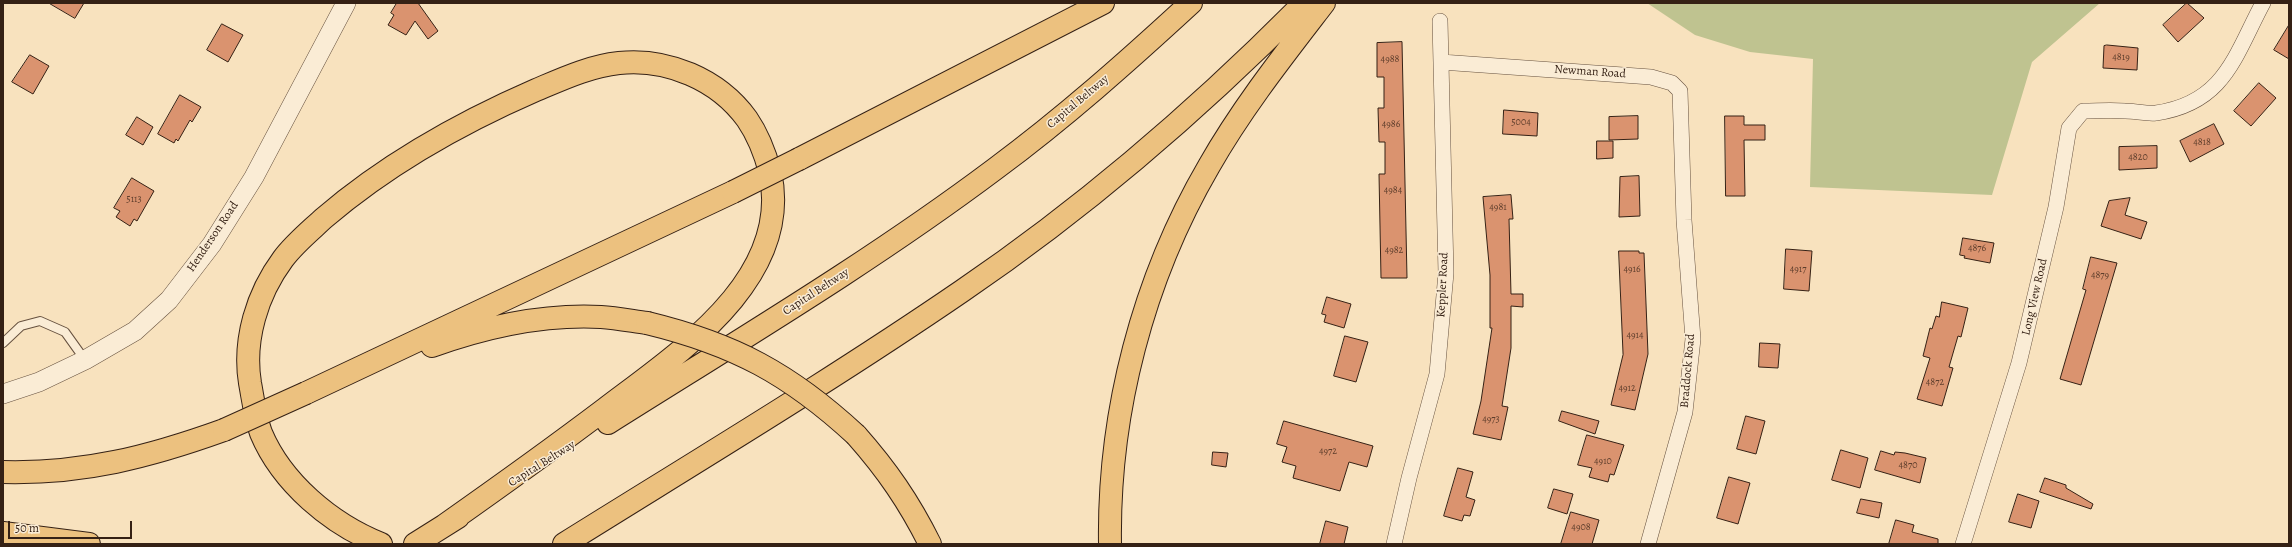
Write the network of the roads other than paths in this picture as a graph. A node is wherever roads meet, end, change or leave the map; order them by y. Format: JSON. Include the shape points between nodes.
{"nodes":[{"id":1,"x":346,"y":3,"type":"edge"},
{"id":2,"x":1103,"y":3,"type":"edge"},
{"id":3,"x":1191,"y":3,"type":"edge"},
{"id":4,"x":1304,"y":3,"type":"edge"},
{"id":5,"x":1324,"y":3,"type":"edge"},
{"id":6,"x":2263,"y":3,"type":"edge"},
{"id":7,"x":1440,"y":21,"type":"dead end"},
{"id":8,"x":1441,"y":62,"type":"junction"},
{"id":9,"x":1680,"y":145,"type":"joint"},
{"id":10,"x":3,"y":343,"type":"edge"},
{"id":11,"x":85,"y":360,"type":"junction"},
{"id":12,"x":832,"y":376,"type":"junction"},
{"id":13,"x":3,"y":394,"type":"edge"},
{"id":14,"x":306,"y":394,"type":"junction"},
{"id":15,"x":3,"y":472,"type":"edge"},
{"id":16,"x":445,"y":525,"type":"junction"},
{"id":17,"x":3,"y":533,"type":"edge"},
{"id":18,"x":89,"y":544,"type":"edge"},
{"id":19,"x":381,"y":544,"type":"edge"},
{"id":20,"x":415,"y":544,"type":"edge"},
{"id":21,"x":564,"y":544,"type":"edge"},
{"id":22,"x":584,"y":544,"type":"edge"},
{"id":23,"x":930,"y":544,"type":"edge"},
{"id":24,"x":1110,"y":544,"type":"edge"},
{"id":25,"x":1394,"y":544,"type":"edge"},
{"id":26,"x":1648,"y":544,"type":"edge"},
{"id":27,"x":1964,"y":544,"type":"edge"}],
"edges":[{"from":1,"to":11,"type":"street","name":"Henderson Road","via":[[254,176],[212,244],[169,300],[135,331]]},
{"from":2,"to":14,"type":"highway","bridge":true,"via":[[733,192]]},
{"from":3,"to":16,"type":"highway","name":"Capital Beltway","via":[[1079,103],[996,169],[917,225],[830,283]]},
{"from":4,"to":12,"type":"highway","via":[[1202,100],[1128,164],[964,290]]},
{"from":5,"to":24,"type":"highway","via":[[1239,118],[1209,166],[1156,278],[1136,338],[1122,405],[1112,471]]},
{"from":6,"to":27,"type":"street","name":"Long View Road","via":[[2238,56],[2211,90],[2176,108],[2146,113],[2083,111],[2068,128],[2056,207],[2019,363]]},
{"from":7,"to":8,"type":"street","name":"Keppler Road"},
{"from":8,"to":9,"type":"street","name":"Newman Road","via":[[1651,77],[1672,83],[1680,91]]},
{"from":8,"to":25,"type":"street","name":"Keppler Road","via":[[1446,273],[1437,374]]},
{"from":9,"to":26,"type":"street","name":"Braddock Road","via":[[1693,339],[1685,412]]},
{"from":10,"to":11,"type":"lane","via":[[21,326],[40,321],[65,332]]},
{"from":11,"to":13,"type":"street","name":"Henderson Road","via":[[39,382]]},
{"from":12,"to":21,"type":"highway"},
{"from":12,"to":22,"type":"highway"},
{"from":14,"to":15,"type":"highway","bridge":true,"via":[[224,430],[170,450],[115,464],[47,473]]},
{"from":14,"to":23,"type":"highway","bridge":true,"via":[[449,340],[504,326],[552,319],[600,317],[647,323],[686,332],[759,362],[827,407],[884,466],[910,505]]},
{"from":16,"to":19,"type":"highway","via":[[564,440],[677,354],[721,314],[738,294],[752,270],[765,244],[772,214],[773,187],[766,157],[756,133],[744,115],[728,98],[688,73],[658,64],[621,62],[598,66],[497,107],[438,138],[339,205],[285,256],[269,280],[257,308],[249,337],[248,369],[260,430],[273,457],[311,500],[335,519]]},
{"from":16,"to":20,"type":"highway","name":"Capital Beltway"},
{"from":17,"to":18,"type":"highway"}]}
